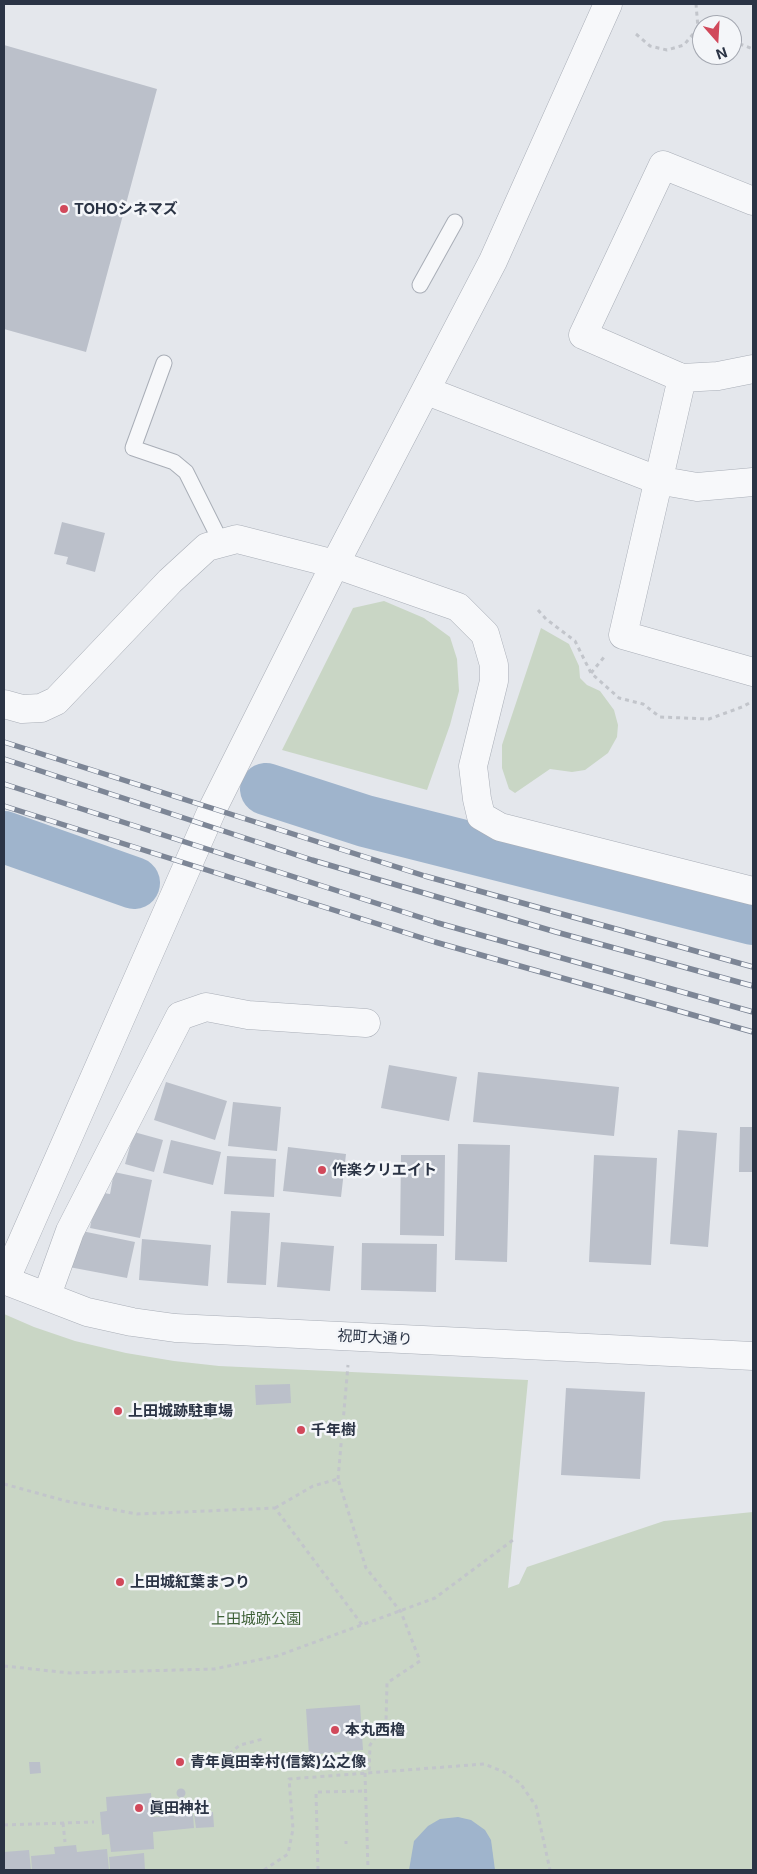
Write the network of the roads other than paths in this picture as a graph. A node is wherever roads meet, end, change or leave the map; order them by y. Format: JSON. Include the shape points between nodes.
{"nodes":[{"id":1,"x":608,"y":4,"type":"edge"},
{"id":2,"x":753,"y":201,"type":"edge"},
{"id":3,"x":455,"y":222,"type":"dead end"},
{"id":4,"x":420,"y":285,"type":"dead end"},
{"id":5,"x":164,"y":364,"type":"dead end"},
{"id":6,"x":753,"y":368,"type":"edge"},
{"id":7,"x":682,"y":378,"type":"junction"},
{"id":8,"x":427,"y":391,"type":"junction"},
{"id":9,"x":657,"y":480,"type":"junction"},
{"id":10,"x":753,"y":482,"type":"edge"},
{"id":11,"x":221,"y":542,"type":"junction"},
{"id":12,"x":335,"y":564,"type":"junction"},
{"id":13,"x":753,"y":672,"type":"edge"},
{"id":14,"x":4,"y":704,"type":"edge"},
{"id":15,"x":753,"y":891,"type":"edge"},
{"id":16,"x":366,"y":1023,"type":"dead end"},
{"id":17,"x":4,"y":1280,"type":"edge"},
{"id":18,"x":47,"y":1295,"type":"junction"},
{"id":19,"x":753,"y":1356,"type":"edge"}],
"edges":[{"from":1,"to":8,"type":"street","via":[[493,261]]},
{"from":2,"to":7,"type":"street","via":[[663,165],[583,335]]},
{"from":3,"to":4,"type":"lane"},
{"from":5,"to":11,"type":"lane","via":[[133,448],[174,462],[186,472]]},
{"from":6,"to":7,"type":"street","via":[[718,376]]},
{"from":7,"to":9,"type":"street"},
{"from":8,"to":9,"type":"street"},
{"from":8,"to":12,"type":"street"},
{"from":9,"to":10,"type":"street","via":[[697,487]]},
{"from":9,"to":13,"type":"street","via":[[623,635]]},
{"from":11,"to":12,"type":"street","via":[[238,539]]},
{"from":11,"to":14,"type":"street","via":[[207,547],[170,581],[56,701],[41,708],[22,709]]},
{"from":12,"to":15,"type":"street","via":[[458,607],[485,634],[494,666],[494,681],[473,766],[481,816],[500,827]]},
{"from":12,"to":17,"type":"street","via":[[212,810]]},
{"from":16,"to":18,"type":"street","via":[[248,1015],[206,1007],[180,1016],[70,1230]]},
{"from":17,"to":18,"type":"street","name":"祝町大通り"},
{"from":18,"to":19,"type":"street","name":"祝町大通り","via":[[87,1312],[132,1322],[220,1331]]}]}
